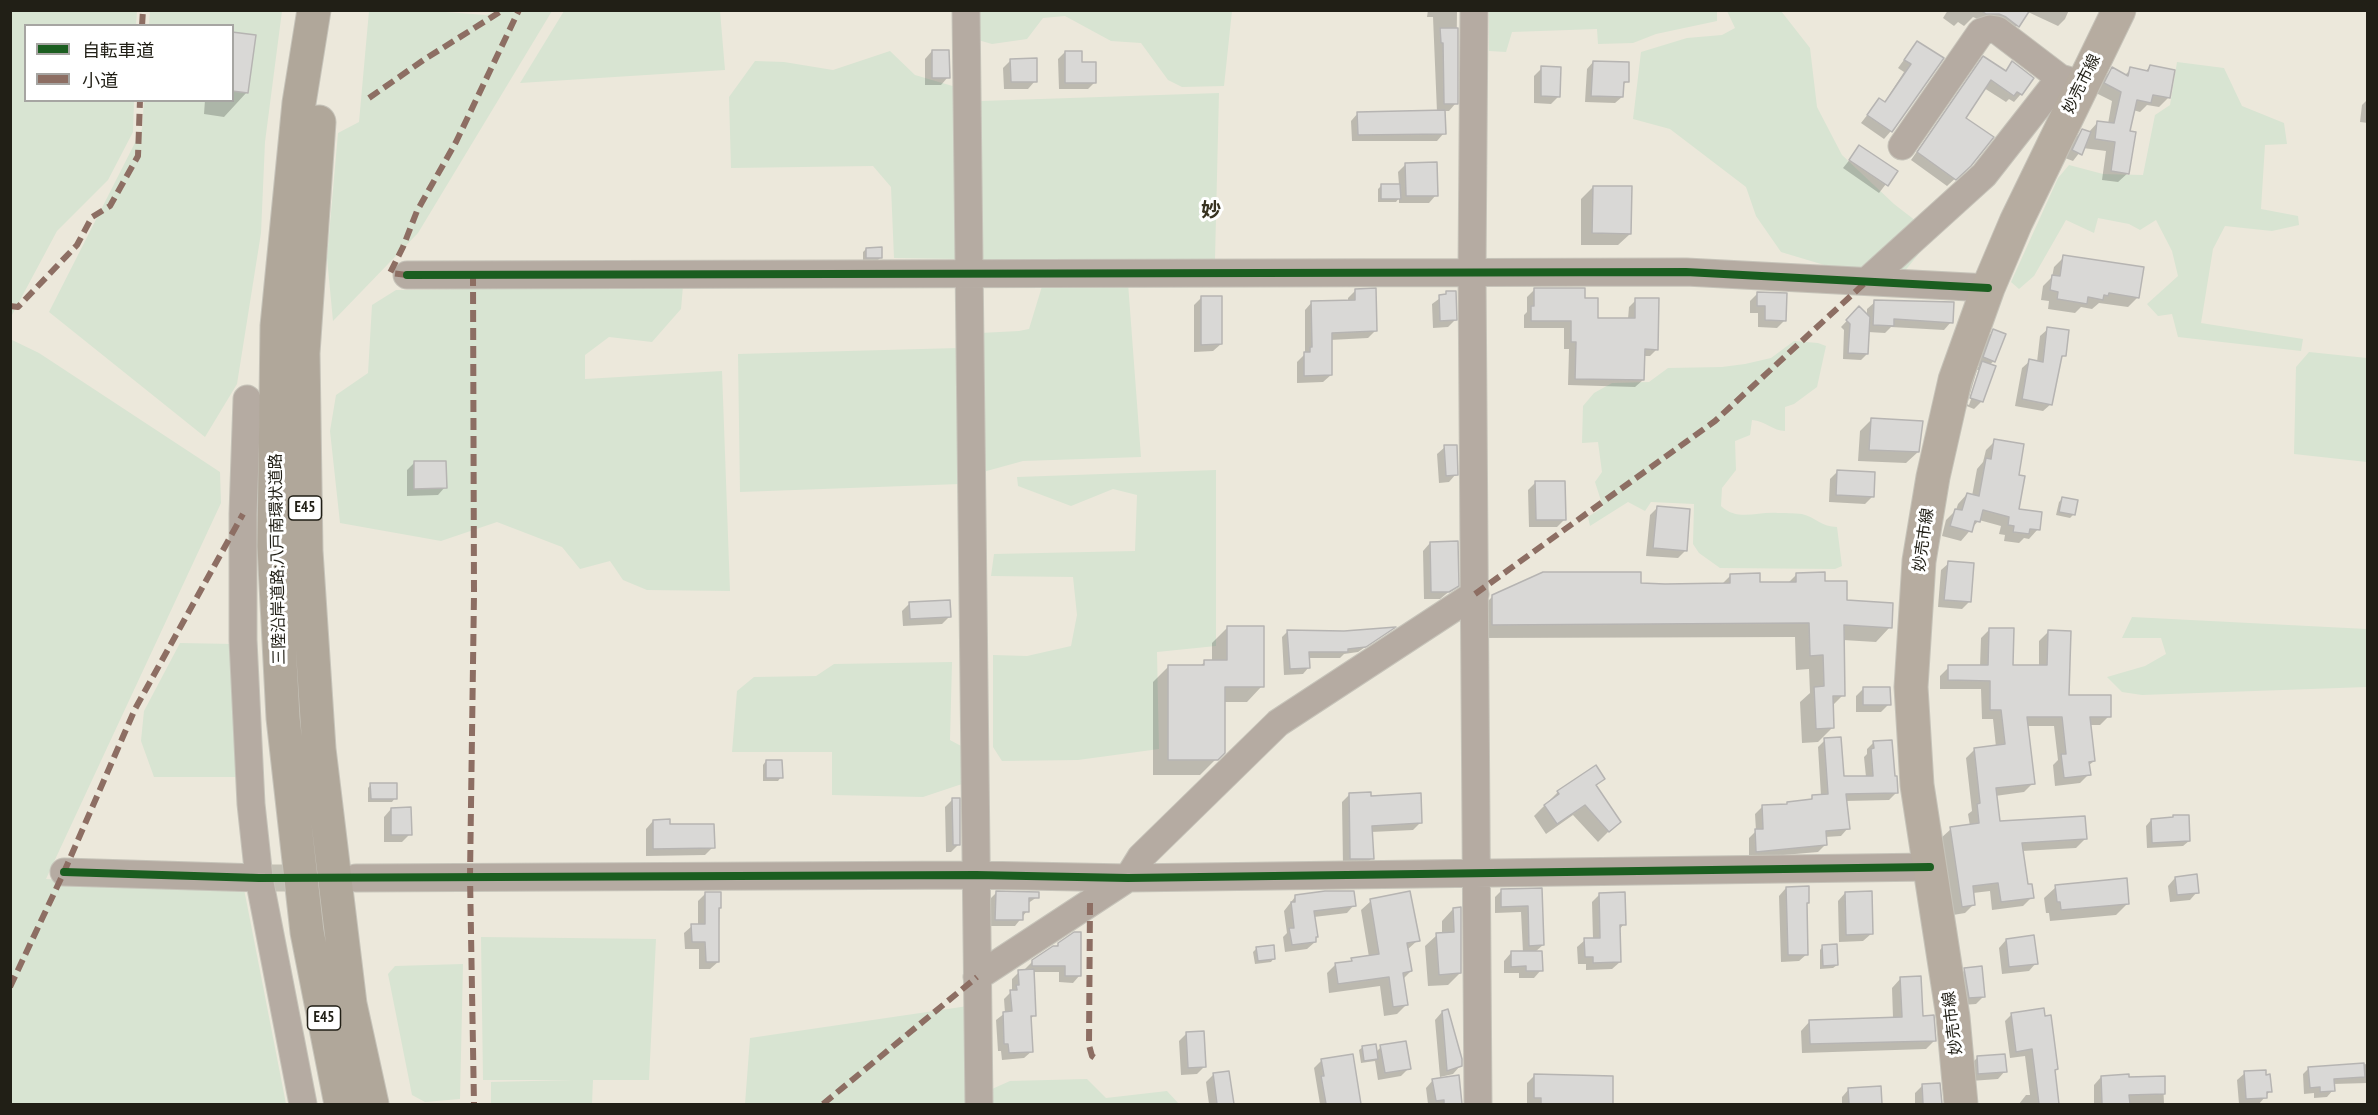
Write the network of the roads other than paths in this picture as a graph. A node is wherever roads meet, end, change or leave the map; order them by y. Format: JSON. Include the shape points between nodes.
{"nodes":[{"id":1,"x":314,"y":10,"type":"edge"},
{"id":2,"x":334,"y":10,"type":"edge"},
{"id":3,"x":966,"y":10,"type":"edge"},
{"id":4,"x":1474,"y":10,"type":"edge"},
{"id":5,"x":2119,"y":10,"type":"edge"},
{"id":6,"x":2071,"y":81,"type":"junction"},
{"id":7,"x":1902,"y":146,"type":"dead end"},
{"id":8,"x":1472,"y":272,"type":"junction"},
{"id":9,"x":970,"y":273,"type":"junction"},
{"id":10,"x":406,"y":275,"type":"dead end"},
{"id":11,"x":1868,"y":281,"type":"junction"},
{"id":12,"x":1988,"y":288,"type":"junction"},
{"id":13,"x":247,"y":399,"type":"dead end"},
{"id":14,"x":1475,"y":594,"type":"junction"},
{"id":15,"x":1930,"y":867,"type":"junction"},
{"id":16,"x":64,"y":872,"type":"dead end"},
{"id":17,"x":1477,"y":874,"type":"junction"},
{"id":18,"x":976,"y":875,"type":"junction"},
{"id":19,"x":259,"y":878,"type":"junction"},
{"id":20,"x":356,"y":878,"type":"dead end"},
{"id":21,"x":1128,"y":878,"type":"junction"},
{"id":22,"x":976,"y":977,"type":"junction"},
{"id":23,"x":303,"y":1104,"type":"edge"},
{"id":24,"x":341,"y":1104,"type":"edge"},
{"id":25,"x":372,"y":1104,"type":"edge"},
{"id":26,"x":979,"y":1104,"type":"edge"},
{"id":27,"x":1478,"y":1104,"type":"edge"},
{"id":28,"x":1961,"y":1104,"type":"edge"}],
"edges":[{"from":1,"to":24,"type":"highway","name":"三陸沿岸道路;八戸南環状道路","number":"E45","via":[[299,103],[277,326],[274,546],[283,718],[307,932]]},
{"from":2,"to":25,"type":"highway","name":"三陸沿岸道路;八戸南環状道路","number":"E45","via":[[320,100],[303,353],[306,551],[319,749],[350,1004]]},
{"from":3,"to":9,"type":"street"},
{"from":4,"to":8,"type":"street"},
{"from":5,"to":6,"type":"main road","name":"妙売市線"},
{"from":6,"to":7,"type":"street","via":[[1997,30],[1981,32]]},
{"from":6,"to":11,"type":"street","via":[[1984,175]]},
{"from":6,"to":12,"type":"main road","name":"妙売市線"},
{"from":8,"to":9,"type":"street"},
{"from":8,"to":11,"type":"street","via":[[1686,272]]},
{"from":8,"to":14,"type":"street"},
{"from":9,"to":10,"type":"street"},
{"from":9,"to":18,"type":"street"},
{"from":11,"to":12,"type":"street"},
{"from":12,"to":15,"type":"main road","name":"妙売市線","via":[[1955,380],[1919,561],[1911,687],[1917,785]]},
{"from":13,"to":19,"type":"street","via":[[243,640],[251,804]]},
{"from":14,"to":17,"type":"street"},
{"from":14,"to":21,"type":"street","via":[[1278,723],[1141,857]]},
{"from":15,"to":17,"type":"street"},
{"from":15,"to":28,"type":"main road","name":"妙売市線","via":[[1953,1017]]},
{"from":16,"to":19,"type":"street"},
{"from":17,"to":21,"type":"street"},
{"from":17,"to":27,"type":"street"},
{"from":18,"to":20,"type":"street"},
{"from":18,"to":21,"type":"street"},
{"from":18,"to":22,"type":"street"},
{"from":19,"to":23,"type":"street"},
{"from":21,"to":22,"type":"street"},
{"from":22,"to":26,"type":"street"}]}
